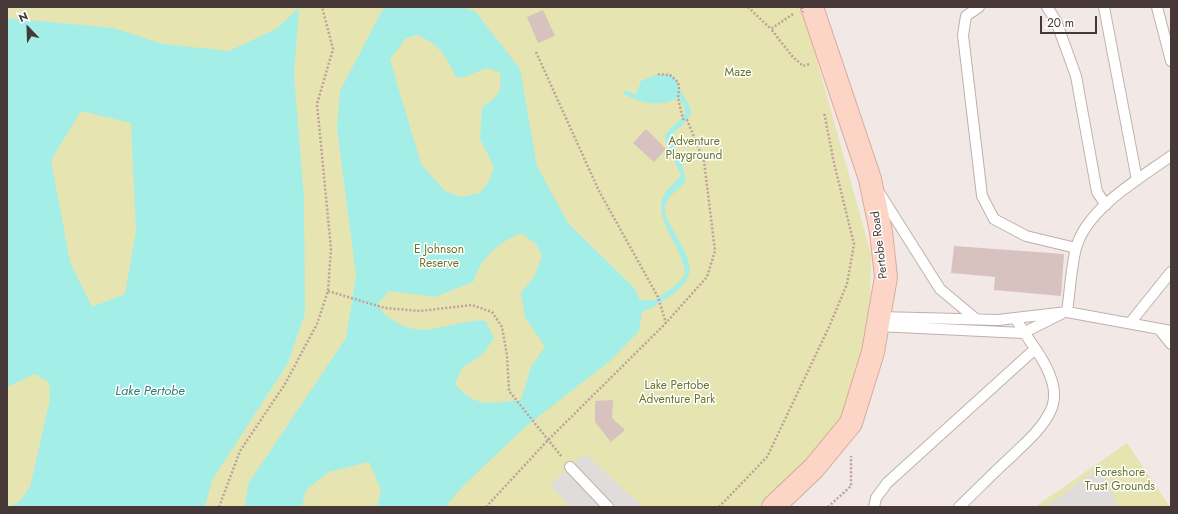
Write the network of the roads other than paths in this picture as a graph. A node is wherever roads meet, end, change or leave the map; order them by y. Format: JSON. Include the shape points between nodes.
{"nodes":[{"id":1,"x":979,"y":7,"type":"edge"},
{"id":2,"x":1046,"y":7,"type":"edge"},
{"id":3,"x":1104,"y":7,"type":"edge"},
{"id":4,"x":1158,"y":7,"type":"edge"},
{"id":5,"x":806,"y":10,"type":"edge"},
{"id":6,"x":1171,"y":61,"type":"edge"},
{"id":7,"x":1171,"y":156,"type":"edge"},
{"id":8,"x":870,"y":179,"type":"junction"},
{"id":9,"x":1137,"y":180,"type":"junction"},
{"id":10,"x":1106,"y":206,"type":"junction"},
{"id":11,"x":1076,"y":248,"type":"junction"},
{"id":12,"x":1171,"y":272,"type":"edge"},
{"id":13,"x":1067,"y":312,"type":"junction"},
{"id":14,"x":976,"y":319,"type":"junction"},
{"id":15,"x":1016,"y":319,"type":"junction"},
{"id":16,"x":879,"y":321,"type":"junction"},
{"id":17,"x":1130,"y":323,"type":"junction"},
{"id":18,"x":1159,"y":329,"type":"junction"},
{"id":19,"x":1171,"y":330,"type":"edge"},
{"id":20,"x":1024,"y":333,"type":"junction"},
{"id":21,"x":1171,"y":344,"type":"edge"},
{"id":22,"x":1035,"y":349,"type":"junction"},
{"id":23,"x":570,"y":467,"type":"road end"},
{"id":24,"x":608,"y":507,"type":"edge"},
{"id":25,"x":774,"y":507,"type":"edge"},
{"id":26,"x":874,"y":507,"type":"edge"},
{"id":27,"x":959,"y":507,"type":"edge"}],
"edges":[{"from":1,"to":11,"type":"lane","via":[[966,16],[963,35],[982,196],[994,219],[1026,236]]},
{"from":2,"to":10,"type":"lane","via":[[1056,21],[1076,76],[1097,192]]},
{"from":3,"to":9,"type":"lane"},
{"from":4,"to":6,"type":"lane"},
{"from":5,"to":8,"type":"street","name":"Pertobe Road"},
{"from":7,"to":9,"type":"lane"},
{"from":8,"to":14,"type":"lane","via":[[940,289]]},
{"from":8,"to":16,"type":"street","name":"Pertobe Road","via":[[881,232],[886,277]]},
{"from":9,"to":10,"type":"lane"},
{"from":10,"to":11,"type":"lane","via":[[1084,229]]},
{"from":11,"to":13,"type":"lane"},
{"from":12,"to":17,"type":"lane"},
{"from":13,"to":15,"type":"lane"},
{"from":13,"to":17,"type":"lane"},
{"from":13,"to":20,"type":"lane"},
{"from":14,"to":15,"type":"lane"},
{"from":14,"to":16,"type":"lane"},
{"from":15,"to":20,"type":"lane"},
{"from":16,"to":20,"type":"lane"},
{"from":16,"to":25,"type":"street","name":"Pertobe Road","via":[[873,352],[851,423],[814,468]]},
{"from":17,"to":18,"type":"lane"},
{"from":18,"to":19,"type":"lane"},
{"from":18,"to":21,"type":"lane"},
{"from":20,"to":22,"type":"lane"},
{"from":22,"to":26,"type":"lane","via":[[887,483],[876,498]]},
{"from":22,"to":27,"type":"lane","via":[[1054,386],[1051,411],[1032,438]]},
{"from":23,"to":24,"type":"lane"}]}
